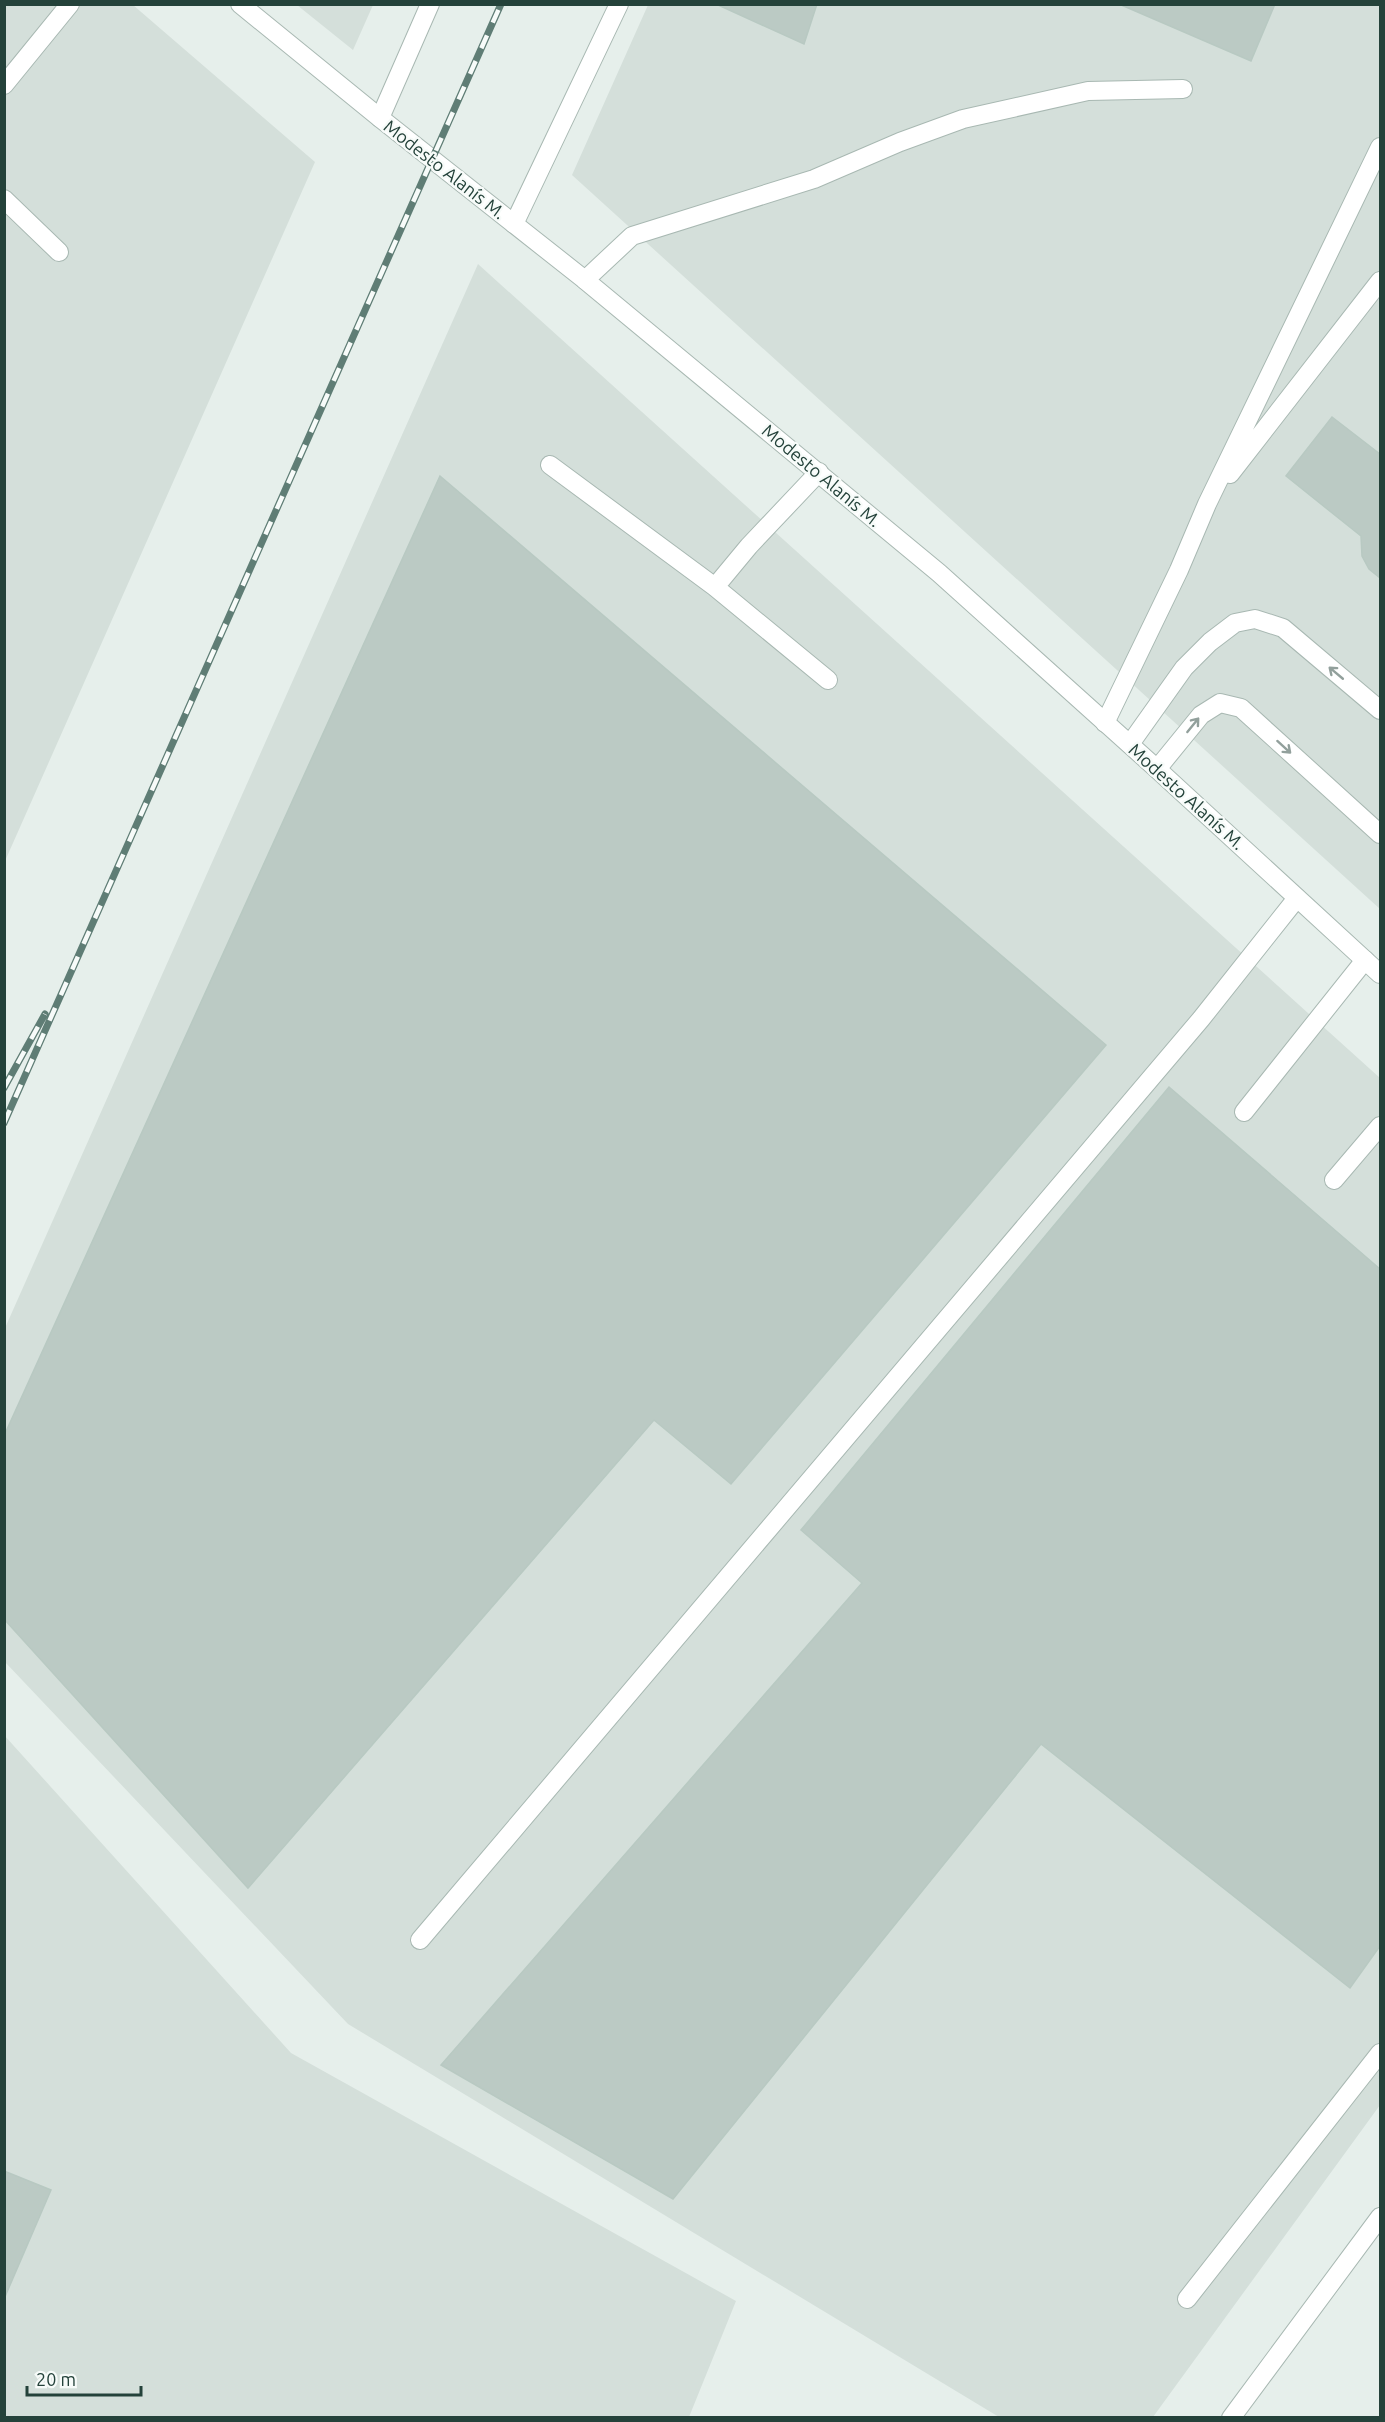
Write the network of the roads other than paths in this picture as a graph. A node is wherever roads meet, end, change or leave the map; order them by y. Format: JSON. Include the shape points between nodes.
{"nodes":[{"id":1,"x":69,"y":4,"type":"edge"},
{"id":2,"x":240,"y":4,"type":"edge"},
{"id":3,"x":430,"y":4,"type":"edge"},
{"id":4,"x":619,"y":4,"type":"edge"},
{"id":5,"x":4,"y":85,"type":"edge"},
{"id":6,"x":1183,"y":88,"type":"dead end"},
{"id":7,"x":380,"y":118,"type":"junction"},
{"id":8,"x":1380,"y":147,"type":"edge"},
{"id":9,"x":4,"y":198,"type":"edge"},
{"id":10,"x":514,"y":224,"type":"junction"},
{"id":11,"x":59,"y":252,"type":"dead end"},
{"id":12,"x":585,"y":280,"type":"junction"},
{"id":13,"x":1380,"y":281,"type":"edge"},
{"id":14,"x":550,"y":465,"type":"dead end"},
{"id":15,"x":819,"y":472,"type":"junction"},
{"id":16,"x":1207,"y":504,"type":"junction"},
{"id":17,"x":715,"y":587,"type":"junction"},
{"id":18,"x":828,"y":680,"type":"dead end"},
{"id":19,"x":1380,"y":710,"type":"edge"},
{"id":20,"x":1106,"y":723,"type":"junction"},
{"id":21,"x":1130,"y":744,"type":"junction"},
{"id":22,"x":1157,"y":769,"type":"junction"},
{"id":23,"x":1380,"y":834,"type":"edge"},
{"id":24,"x":1297,"y":898,"type":"junction"},
{"id":25,"x":1365,"y":960,"type":"junction"},
{"id":26,"x":1380,"y":974,"type":"edge"},
{"id":27,"x":1244,"y":1112,"type":"dead end"},
{"id":28,"x":1380,"y":1125,"type":"edge"},
{"id":29,"x":1334,"y":1180,"type":"dead end"},
{"id":30,"x":420,"y":1940,"type":"dead end"},
{"id":31,"x":1380,"y":2053,"type":"edge"},
{"id":32,"x":1380,"y":2217,"type":"edge"},
{"id":33,"x":1187,"y":2299,"type":"dead end"},
{"id":34,"x":1231,"y":2418,"type":"edge"}],
"edges":[{"from":1,"to":5,"type":"street"},
{"from":2,"to":7,"type":"street","name":"Modesto Alanís M."},
{"from":3,"to":7,"type":"street"},
{"from":4,"to":10,"type":"street"},
{"from":6,"to":12,"type":"street","via":[[1088,91],[963,119],[814,178],[632,236]]},
{"from":7,"to":10,"type":"street","name":"Modesto Alanís M."},
{"from":8,"to":16,"type":"street"},
{"from":9,"to":11,"type":"street"},
{"from":10,"to":12,"type":"street","name":"Modesto Alanís M."},
{"from":12,"to":15,"type":"street","name":"Modesto Alanís M."},
{"from":13,"to":16,"type":"street"},
{"from":14,"to":17,"type":"street"},
{"from":15,"to":17,"type":"street"},
{"from":15,"to":20,"type":"street","name":"Modesto Alanís M."},
{"from":16,"to":20,"type":"street"},
{"from":17,"to":18,"type":"street"},
{"from":19,"to":21,"type":"street","one_way":true,"via":[[1282,628],[1255,619],[1235,623],[1210,642],[1184,668]]},
{"from":20,"to":21,"type":"street","name":"Modesto Alanís M."},
{"from":21,"to":22,"type":"street","name":"Modesto Alanís M."},
{"from":22,"to":23,"type":"street","one_way":true,"via":[[1201,715],[1220,703],[1241,708]]},
{"from":22,"to":24,"type":"street","name":"Modesto Alanís M."},
{"from":24,"to":25,"type":"street","name":"Modesto Alanís M."},
{"from":24,"to":30,"type":"street","via":[[1201,1019]]},
{"from":25,"to":26,"type":"street","name":"Modesto Alanís M."},
{"from":25,"to":27,"type":"street"},
{"from":28,"to":29,"type":"street"},
{"from":31,"to":33,"type":"street"},
{"from":32,"to":34,"type":"street"}]}
